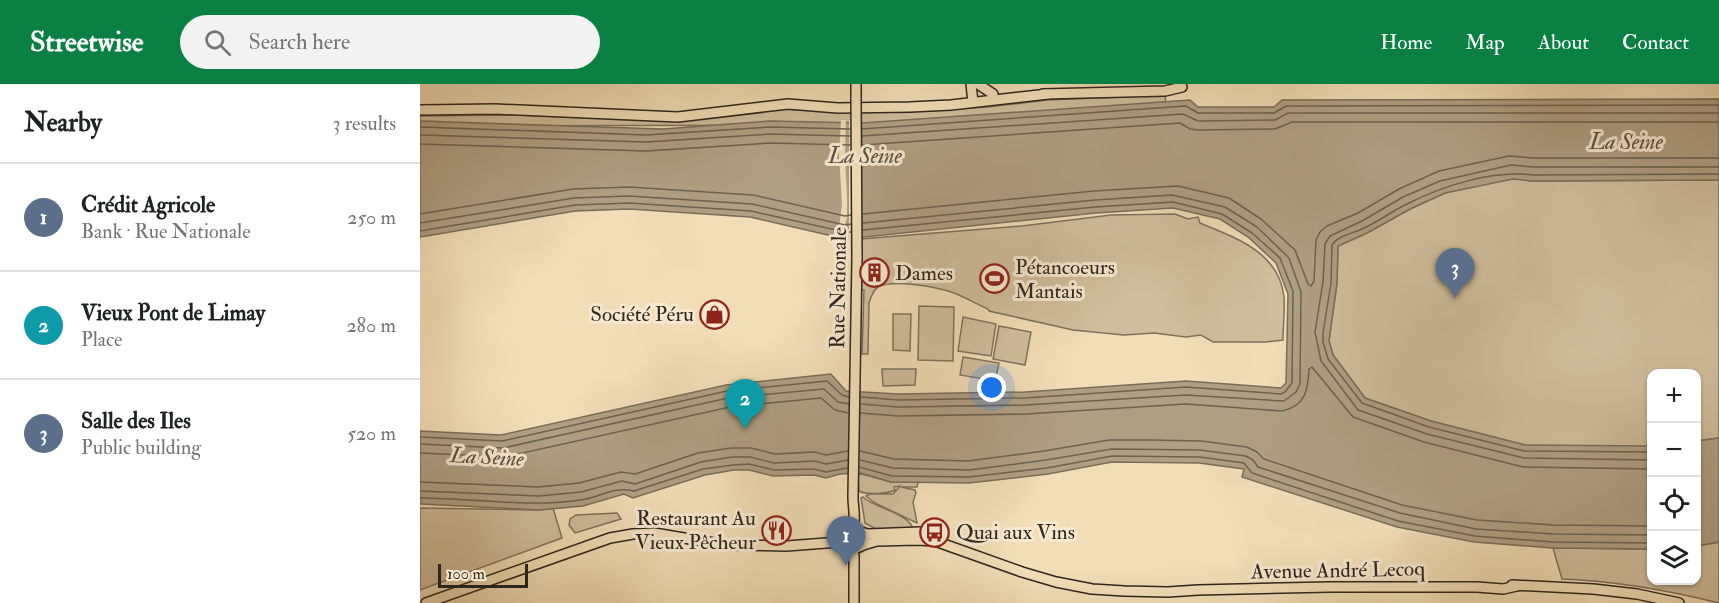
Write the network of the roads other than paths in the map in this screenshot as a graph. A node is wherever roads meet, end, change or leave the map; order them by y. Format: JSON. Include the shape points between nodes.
{"nodes":[{"id":1,"x":971,"y":84,"type":"edge"},
{"id":2,"x":978,"y":84,"type":"edge"},
{"id":3,"x":1168,"y":84,"type":"edge"},
{"id":4,"x":1182,"y":85,"type":"edge"},
{"id":5,"x":856,"y":88,"type":"edge"},
{"id":6,"x":1156,"y":90,"type":"junction"},
{"id":7,"x":993,"y":94,"type":"junction"},
{"id":8,"x":1048,"y":94,"type":"junction"},
{"id":9,"x":976,"y":99,"type":"junction"},
{"id":10,"x":420,"y":110,"type":"edge"},
{"id":11,"x":854,"y":477,"type":"junction"},
{"id":12,"x":863,"y":532,"type":"junction"},
{"id":13,"x":850,"y":533,"type":"junction"},
{"id":14,"x":756,"y":544,"type":"junction"},
{"id":15,"x":851,"y":545,"type":"junction"},
{"id":16,"x":863,"y":545,"type":"junction"},
{"id":17,"x":959,"y":548,"type":"junction"},
{"id":18,"x":854,"y":601,"type":"edge"},
{"id":19,"x":426,"y":603,"type":"edge"},
{"id":20,"x":1679,"y":603,"type":"edge"}],
"edges":[{"from":1,"to":9,"type":"main road"},
{"from":2,"to":7,"type":"main road"},
{"from":2,"to":9,"type":"main road"},
{"from":3,"to":6,"type":"main road"},
{"from":4,"to":6,"type":"main road","via":[[1168,91]]},
{"from":5,"to":11,"type":"main road","name":"Rue Nationale","bridge":true},
{"from":6,"to":8,"type":"main road"},
{"from":7,"to":8,"type":"main road"},
{"from":7,"to":9,"type":"main road"},
{"from":8,"to":9,"type":"main road"},
{"from":9,"to":10,"type":"main road","via":[[925,106],[838,108],[796,104],[678,117],[495,109]]},
{"from":11,"to":12,"type":"main road","name":"Rue Nationale"},
{"from":11,"to":13,"type":"main road","name":"Rue Nationale","via":[[854,523]]},
{"from":12,"to":13,"type":"main road"},
{"from":12,"to":16,"type":"main road"},
{"from":12,"to":17,"type":"main road","name":"Avenue André Lecoq","via":[[924,533]]},
{"from":13,"to":14,"type":"main road"},
{"from":13,"to":15,"type":"main road"},
{"from":14,"to":15,"type":"main road"},
{"from":14,"to":19,"type":"main road","via":[[726,545],[668,534],[636,533],[610,538]]},
{"from":15,"to":16,"type":"main road"},
{"from":15,"to":18,"type":"main road"},
{"from":16,"to":17,"type":"main road","name":"Avenue André Lecoq","via":[[924,540]]},
{"from":16,"to":18,"type":"main road"},
{"from":17,"to":20,"type":"main road","name":"Avenue André Lecoq","via":[[1073,586],[1124,591],[1517,586],[1593,589]]}]}
